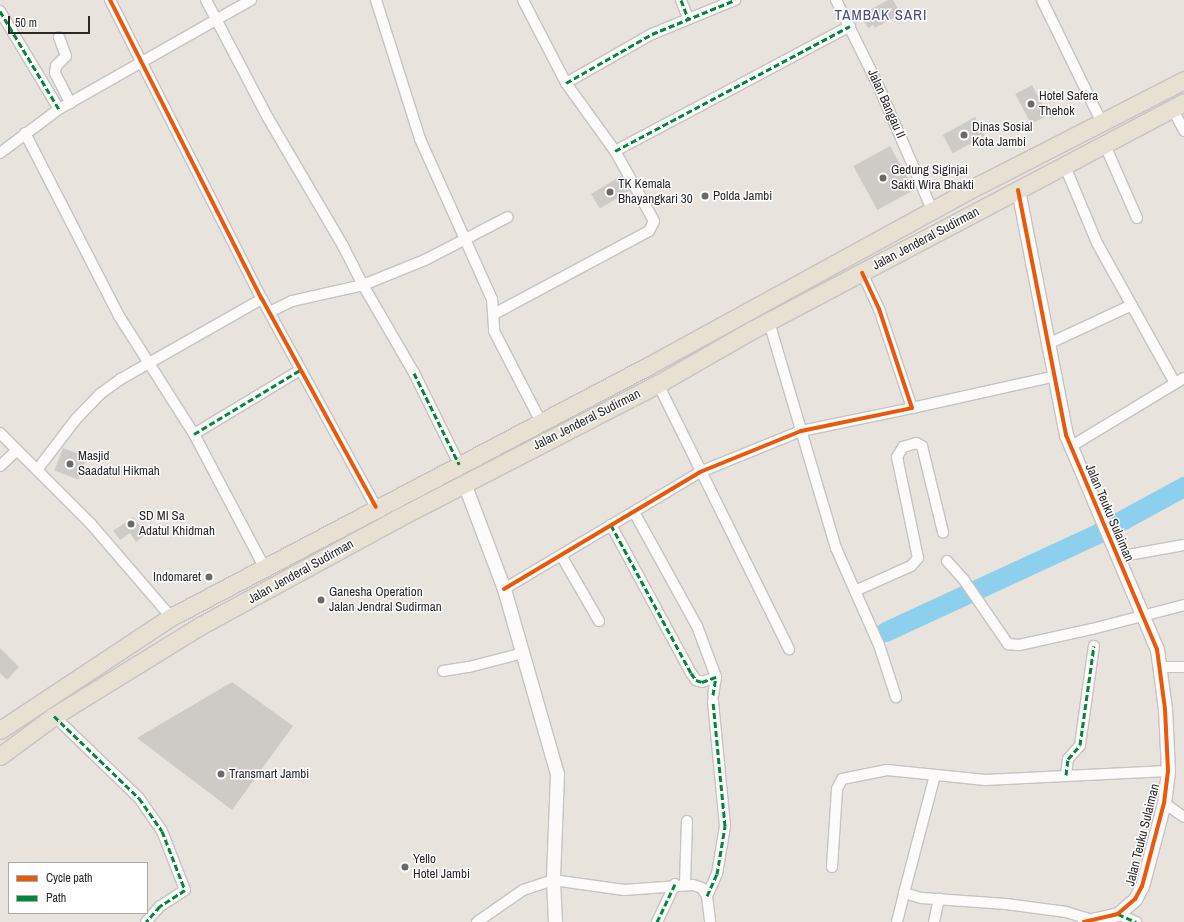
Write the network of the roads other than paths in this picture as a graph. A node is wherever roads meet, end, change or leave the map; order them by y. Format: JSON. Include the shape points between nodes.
{"nodes":[{"id":1,"x":110,"y":0,"type":"edge"},
{"id":2,"x":206,"y":0,"type":"edge"},
{"id":3,"x":251,"y":0,"type":"edge"},
{"id":4,"x":376,"y":0,"type":"edge"},
{"id":5,"x":523,"y":0,"type":"edge"},
{"id":6,"x":681,"y":0,"type":"edge"},
{"id":7,"x":735,"y":0,"type":"edge"},
{"id":8,"x":836,"y":0,"type":"edge"},
{"id":9,"x":1042,"y":0,"type":"edge"},
{"id":10,"x":0,"y":10,"type":"edge"},
{"id":11,"x":688,"y":18,"type":"junction"},
{"id":12,"x":218,"y":21,"type":"junction"},
{"id":13,"x":850,"y":26,"type":"junction"},
{"id":14,"x":59,"y":37,"type":"dead end"},
{"id":15,"x":142,"y":64,"type":"junction"},
{"id":16,"x":1184,"y":80,"type":"edge"},
{"id":17,"x":566,"y":83,"type":"junction"},
{"id":18,"x":70,"y":103,"type":"junction"},
{"id":19,"x":1178,"y":105,"type":"edge"},
{"id":20,"x":59,"y":109,"type":"junction"},
{"id":21,"x":1101,"y":122,"type":"junction"},
{"id":22,"x":1184,"y":131,"type":"edge"},
{"id":23,"x":25,"y":134,"type":"junction"},
{"id":24,"x":1104,"y":143,"type":"junction"},
{"id":25,"x":615,"y":151,"type":"junction"},
{"id":26,"x":0,"y":153,"type":"edge"},
{"id":27,"x":1064,"y":164,"type":"junction"},
{"id":28,"x":1018,"y":190,"type":"junction"},
{"id":29,"x":932,"y":210,"type":"junction"},
{"id":30,"x":508,"y":217,"type":"dead end"},
{"id":31,"x":1137,"y":218,"type":"dead end"},
{"id":32,"x":881,"y":238,"type":"junction"},
{"id":33,"x":464,"y":241,"type":"junction"},
{"id":34,"x":891,"y":257,"type":"junction"},
{"id":35,"x":862,"y":273,"type":"junction"},
{"id":36,"x":362,"y":285,"type":"junction"},
{"id":37,"x":262,"y":299,"type":"junction"},
{"id":38,"x":1132,"y":305,"type":"junction"},
{"id":39,"x":269,"y":312,"type":"junction"},
{"id":40,"x":742,"y":313,"type":"junction"},
{"id":41,"x":494,"y":314,"type":"junction"},
{"id":42,"x":769,"y":322,"type":"junction"},
{"id":43,"x":752,"y":330,"type":"junction"},
{"id":44,"x":1050,"y":343,"type":"junction"},
{"id":45,"x":149,"y":364,"type":"junction"},
{"id":46,"x":300,"y":370,"type":"junction"},
{"id":47,"x":1056,"y":376,"type":"junction"},
{"id":48,"x":1184,"y":378,"type":"edge"},
{"id":49,"x":1175,"y":383,"type":"junction"},
{"id":50,"x":658,"y":384,"type":"junction"},
{"id":51,"x":594,"y":394,"type":"junction"},
{"id":52,"x":912,"y":408,"type":"junction"},
{"id":53,"x":603,"y":411,"type":"junction"},
{"id":54,"x":541,"y":422,"type":"junction"},
{"id":55,"x":802,"y":431,"type":"junction"},
{"id":56,"x":0,"y":433,"type":"edge"},
{"id":57,"x":194,"y":434,"type":"junction"},
{"id":58,"x":1070,"y":447,"type":"junction"},
{"id":59,"x":17,"y":450,"type":"junction"},
{"id":60,"x":459,"y":464,"type":"junction"},
{"id":61,"x":0,"y":466,"type":"edge"},
{"id":62,"x":37,"y":470,"type":"junction"},
{"id":63,"x":700,"y":472,"type":"junction"},
{"id":64,"x":464,"y":483,"type":"junction"},
{"id":65,"x":376,"y":507,"type":"junction"},
{"id":66,"x":634,"y":512,"type":"junction"},
{"id":67,"x":611,"y":525,"type":"junction"},
{"id":68,"x":943,"y":532,"type":"dead end"},
{"id":69,"x":1184,"y":545,"type":"edge"},
{"id":70,"x":562,"y":557,"type":"junction"},
{"id":71,"x":1117,"y":557,"type":"junction"},
{"id":72,"x":947,"y":561,"type":"dead end"},
{"id":73,"x":264,"y":567,"type":"junction"},
{"id":74,"x":504,"y":589,"type":"junction"},
{"id":75,"x":855,"y":591,"type":"junction"},
{"id":76,"x":1184,"y":605,"type":"edge"},
{"id":77,"x":171,"y":616,"type":"junction"},
{"id":78,"x":1141,"y":616,"type":"junction"},
{"id":79,"x":600,"y":621,"type":"dead end"},
{"id":80,"x":1094,"y":646,"type":"dead end"},
{"id":81,"x":789,"y":648,"type":"dead end"},
{"id":82,"x":523,"y":653,"type":"junction"},
{"id":83,"x":1161,"y":667,"type":"junction"},
{"id":84,"x":1184,"y":667,"type":"edge"},
{"id":85,"x":443,"y":671,"type":"dead end"},
{"id":86,"x":716,"y":677,"type":"junction"},
{"id":87,"x":896,"y":697,"type":"dead end"},
{"id":88,"x":54,"y":716,"type":"junction"},
{"id":89,"x":0,"y":730,"type":"edge"},
{"id":90,"x":0,"y":756,"type":"edge"},
{"id":91,"x":1168,"y":771,"type":"junction"},
{"id":92,"x":935,"y":775,"type":"junction"},
{"id":93,"x":1066,"y":775,"type":"junction"},
{"id":94,"x":1164,"y":803,"type":"junction"},
{"id":95,"x":1184,"y":817,"type":"edge"},
{"id":96,"x":686,"y":821,"type":"dead end"},
{"id":97,"x":832,"y":867,"type":"dead end"},
{"id":98,"x":553,"y":880,"type":"junction"},
{"id":99,"x":675,"y":884,"type":"junction"},
{"id":100,"x":685,"y":884,"type":"junction"},
{"id":101,"x":904,"y":893,"type":"junction"},
{"id":102,"x":707,"y":896,"type":"junction"},
{"id":103,"x":939,"y":899,"type":"junction"},
{"id":104,"x":1118,"y":914,"type":"junction"},
{"id":105,"x":1088,"y":921,"type":"edge"},
{"id":106,"x":146,"y":922,"type":"edge"},
{"id":107,"x":477,"y":922,"type":"edge"},
{"id":108,"x":555,"y":922,"type":"edge"},
{"id":109,"x":657,"y":922,"type":"edge"},
{"id":110,"x":710,"y":922,"type":"edge"},
{"id":111,"x":897,"y":922,"type":"edge"},
{"id":112,"x":934,"y":922,"type":"edge"},
{"id":113,"x":1136,"y":922,"type":"edge"}],
"edges":[{"from":1,"to":15,"type":"street"},
{"from":2,"to":12,"type":"street"},
{"from":3,"to":12,"type":"street"},
{"from":4,"to":33,"type":"street","via":[[420,139]]},
{"from":5,"to":17,"type":"street"},
{"from":6,"to":11,"type":"street"},
{"from":7,"to":11,"type":"street"},
{"from":8,"to":13,"type":"street","name":"Jalan Bangau II"},
{"from":9,"to":21,"type":"street"},
{"from":10,"to":20,"type":"street"},
{"from":11,"to":17,"type":"street","via":[[652,34]]},
{"from":12,"to":15,"type":"street"},
{"from":12,"to":36,"type":"street","via":[[268,118],[343,246]]},
{"from":13,"to":25,"type":"street"},
{"from":13,"to":29,"type":"street","name":"Jalan Bangau II"},
{"from":14,"to":18,"type":"street","via":[[66,56],[56,66],[55,73]]},
{"from":15,"to":18,"type":"street"},
{"from":15,"to":37,"type":"street"},
{"from":16,"to":21,"type":"highway","name":"Jalan Jenderal Sudirman"},
{"from":17,"to":25,"type":"street"},
{"from":18,"to":20,"type":"street"},
{"from":19,"to":22,"type":"street"},
{"from":19,"to":24,"type":"highway","name":"Jalan Jenderal Sudirman"},
{"from":20,"to":23,"type":"street"},
{"from":21,"to":29,"type":"highway","name":"Jalan Jenderal Sudirman"},
{"from":23,"to":26,"type":"street"},
{"from":23,"to":45,"type":"street","via":[[119,316]]},
{"from":24,"to":27,"type":"highway","name":"Jalan Jenderal Sudirman"},
{"from":24,"to":31,"type":"street"},
{"from":25,"to":41,"type":"street","via":[[654,218],[652,227]]},
{"from":27,"to":28,"type":"highway","name":"Jalan Jenderal Sudirman"},
{"from":27,"to":38,"type":"street","via":[[1098,243]]},
{"from":28,"to":34,"type":"highway","name":"Jalan Jenderal Sudirman"},
{"from":28,"to":44,"type":"street","name":"Jalan Teuku Sulaiman"},
{"from":29,"to":32,"type":"highway","name":"Jalan Jenderal Sudirman"},
{"from":30,"to":33,"type":"street"},
{"from":32,"to":34,"type":"highway"},
{"from":32,"to":40,"type":"highway","name":"Jalan Jenderal Sudirman"},
{"from":33,"to":36,"type":"street"},
{"from":33,"to":41,"type":"street","via":[[492,299]]},
{"from":34,"to":35,"type":"highway","name":"Jalan Jenderal Sudirman"},
{"from":35,"to":42,"type":"highway","name":"Jalan Jenderal Sudirman"},
{"from":35,"to":52,"type":"street","via":[[879,309]]},
{"from":36,"to":39,"type":"street","via":[[292,301]]},
{"from":36,"to":60,"type":"street","via":[[414,373]]},
{"from":37,"to":39,"type":"street"},
{"from":37,"to":45,"type":"street"},
{"from":38,"to":44,"type":"street"},
{"from":38,"to":49,"type":"street"},
{"from":39,"to":46,"type":"street"},
{"from":40,"to":43,"type":"highway"},
{"from":40,"to":51,"type":"highway","name":"Jalan Jenderal Sudirman"},
{"from":41,"to":54,"type":"street","via":[[494,331]]},
{"from":42,"to":43,"type":"highway","name":"Jalan Jenderal Sudirman"},
{"from":42,"to":55,"type":"street"},
{"from":43,"to":50,"type":"highway","name":"Jalan Jenderal Sudirman"},
{"from":44,"to":47,"type":"street","name":"Jalan Teuku Sulaiman"},
{"from":45,"to":57,"type":"street"},
{"from":45,"to":62,"type":"street","via":[[100,394],[76,419]]},
{"from":46,"to":57,"type":"street"},
{"from":46,"to":65,"type":"street"},
{"from":47,"to":52,"type":"street"},
{"from":47,"to":58,"type":"street","name":"Jalan Teuku Sulaiman"},
{"from":48,"to":49,"type":"street"},
{"from":49,"to":58,"type":"street"},
{"from":50,"to":53,"type":"highway","name":"Jalan Jenderal Sudirman"},
{"from":50,"to":63,"type":"street"},
{"from":51,"to":53,"type":"highway"},
{"from":51,"to":54,"type":"highway","name":"Jalan Jenderal Sudirman"},
{"from":52,"to":55,"type":"street"},
{"from":53,"to":64,"type":"highway","name":"Jalan Jenderal Sudirman"},
{"from":54,"to":60,"type":"highway","name":"Jalan Jenderal Sudirman"},
{"from":55,"to":63,"type":"street"},
{"from":55,"to":75,"type":"street","via":[[836,548]]},
{"from":56,"to":59,"type":"street"},
{"from":57,"to":73,"type":"street"},
{"from":58,"to":71,"type":"street","name":"Jalan Teuku Sulaiman"},
{"from":59,"to":61,"type":"street"},
{"from":59,"to":62,"type":"street"},
{"from":60,"to":65,"type":"highway","name":"Jalan Jenderal Sudirman"},
{"from":62,"to":77,"type":"street","via":[[91,524]]},
{"from":63,"to":66,"type":"street"},
{"from":63,"to":81,"type":"street","via":[[769,603]]},
{"from":64,"to":74,"type":"street"},
{"from":64,"to":88,"type":"highway","name":"Jalan Jenderal Sudirman","via":[[200,626]]},
{"from":65,"to":73,"type":"highway","name":"Jalan Jenderal Sudirman"},
{"from":66,"to":67,"type":"street"},
{"from":66,"to":86,"type":"street","via":[[697,626]]},
{"from":67,"to":70,"type":"street"},
{"from":67,"to":86,"type":"street","via":[[691,673],[698,681]]},
{"from":68,"to":75,"type":"street","via":[[922,446],[916,443],[903,447],[897,457],[918,558],[911,566]]},
{"from":69,"to":71,"type":"street"},
{"from":70,"to":74,"type":"street"},
{"from":70,"to":79,"type":"street"},
{"from":71,"to":78,"type":"street","name":"Jalan Teuku Sulaiman"},
{"from":72,"to":78,"type":"street","via":[[964,580],[1003,641],[1015,646]]},
{"from":73,"to":77,"type":"highway","name":"Jalan Jenderal Sudirman"},
{"from":74,"to":82,"type":"street"},
{"from":75,"to":87,"type":"street","via":[[879,644]]},
{"from":76,"to":78,"type":"street"},
{"from":77,"to":89,"type":"highway","name":"Jalan Jenderal Sudirman"},
{"from":78,"to":83,"type":"street","name":"Jalan Teuku Sulaiman","via":[[1157,650]]},
{"from":80,"to":93,"type":"street","via":[[1080,745],[1068,759]]},
{"from":82,"to":85,"type":"street","via":[[482,665]]},
{"from":82,"to":98,"type":"street","via":[[557,774]]},
{"from":83,"to":84,"type":"street"},
{"from":83,"to":91,"type":"street","name":"Jalan Teuku Sulaiman"},
{"from":86,"to":102,"type":"street","via":[[713,698],[726,826],[717,874]]},
{"from":88,"to":90,"type":"highway","name":"Jalan Jenderal Sudirman"},
{"from":88,"to":106,"type":"street","via":[[138,798],[162,831],[185,890],[160,906]]},
{"from":91,"to":93,"type":"street"},
{"from":91,"to":94,"type":"street","name":"Jalan Teuku Sulaiman"},
{"from":92,"to":93,"type":"street","via":[[985,780]]},
{"from":92,"to":97,"type":"street","via":[[886,770],[840,780]]},
{"from":92,"to":101,"type":"street"},
{"from":94,"to":95,"type":"street"},
{"from":94,"to":104,"type":"street","name":"Jalan Teuku Sulaiman","via":[[1139,893]]},
{"from":96,"to":100,"type":"street"},
{"from":98,"to":99,"type":"street","via":[[624,890]]},
{"from":98,"to":107,"type":"street","via":[[523,890]]},
{"from":98,"to":108,"type":"street"},
{"from":99,"to":100,"type":"street"},
{"from":99,"to":109,"type":"street"},
{"from":100,"to":102,"type":"street","via":[[702,888]]},
{"from":101,"to":103,"type":"street"},
{"from":101,"to":111,"type":"street"},
{"from":102,"to":110,"type":"street"},
{"from":103,"to":105,"type":"street","via":[[1066,912]]},
{"from":103,"to":112,"type":"street"},
{"from":104,"to":105,"type":"street"},
{"from":104,"to":113,"type":"street"}]}
